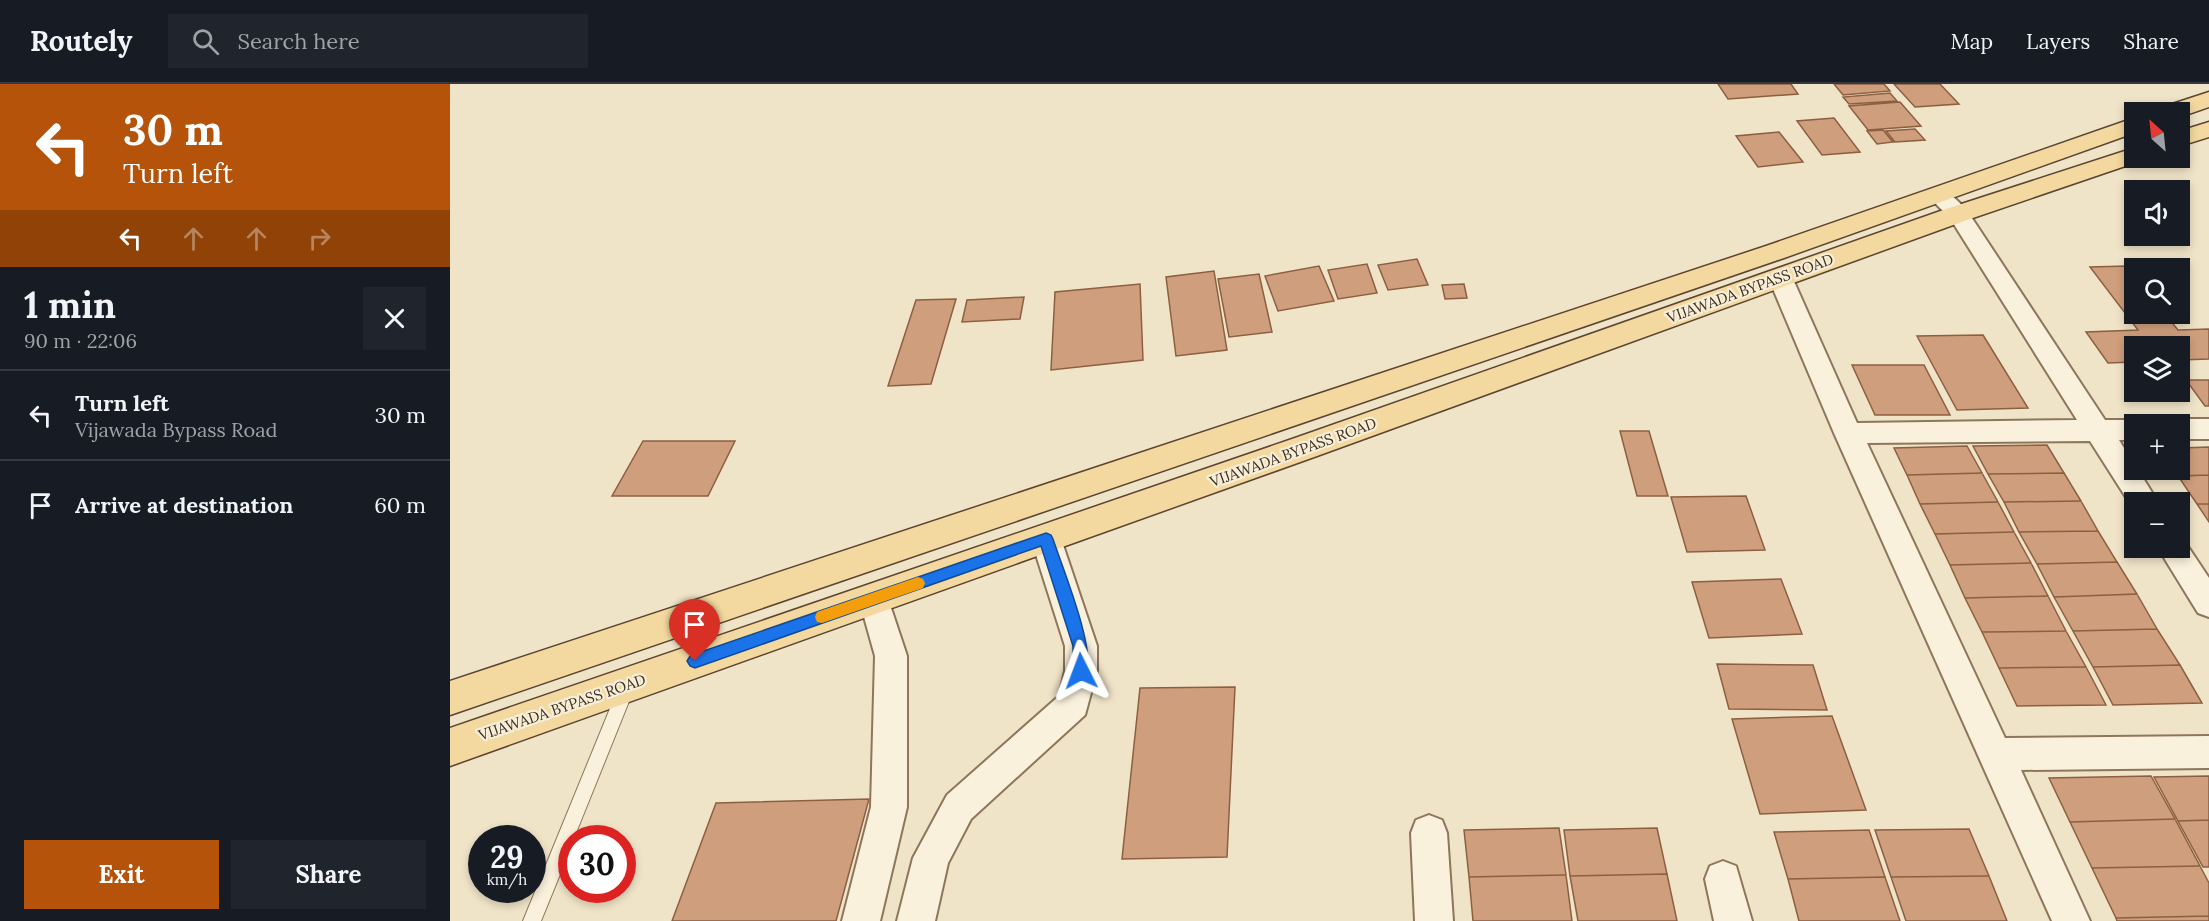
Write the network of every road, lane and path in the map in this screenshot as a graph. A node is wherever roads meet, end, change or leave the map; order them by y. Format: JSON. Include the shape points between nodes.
{"nodes":[{"id":1,"x":2209,"y":99,"type":"edge"},
{"id":2,"x":2190,"y":106,"type":"edge"},
{"id":3,"x":2124,"y":129,"type":"edge"},
{"id":4,"x":2209,"y":129,"type":"edge"},
{"id":5,"x":2190,"y":136,"type":"edge"},
{"id":6,"x":2124,"y":158,"type":"edge"},
{"id":7,"x":1948,"y":204,"type":"junction"},
{"id":8,"x":1780,"y":278,"type":"junction"},
{"id":9,"x":2190,"y":429,"type":"edge"},
{"id":10,"x":2209,"y":429,"type":"edge"},
{"id":11,"x":2098,"y":430,"type":"junction"},
{"id":12,"x":2124,"y":430,"type":"edge"},
{"id":13,"x":1847,"y":433,"type":"junction"},
{"id":14,"x":2138,"y":492,"type":"edge"},
{"id":15,"x":1046,"y":539,"type":"junction"},
{"id":16,"x":2179,"y":558,"type":"edge"},
{"id":17,"x":874,"y":599,"type":"junction"},
{"id":18,"x":2209,"y":604,"type":"edge"},
{"id":19,"x":628,"y":685,"type":"junction"},
{"id":20,"x":450,"y":698,"type":"edge"},
{"id":21,"x":450,"y":747,"type":"edge"},
{"id":22,"x":2209,"y":752,"type":"edge"},
{"id":23,"x":1997,"y":754,"type":"junction"},
{"id":24,"x":1429,"y":833,"type":"dead end"},
{"id":25,"x":1723,"y":879,"type":"dead end"},
{"id":26,"x":532,"y":921,"type":"edge"},
{"id":27,"x":861,"y":921,"type":"edge"},
{"id":28,"x":916,"y":921,"type":"edge"},
{"id":29,"x":1434,"y":921,"type":"edge"},
{"id":30,"x":1733,"y":921,"type":"edge"},
{"id":31,"x":2071,"y":921,"type":"edge"}],
"edges":[{"from":1,"to":2,"type":"main road"},
{"from":3,"to":7,"type":"main road","name":"VIJAWADA BYPASS ROAD"},
{"from":4,"to":5,"type":"main road"},
{"from":6,"to":7,"type":"main road","name":"VIJAWADA BYPASS ROAD"},
{"from":7,"to":8,"type":"main road","name":"VIJAWADA BYPASS ROAD"},
{"from":7,"to":11,"type":"street"},
{"from":7,"to":20,"type":"main road","name":"VIJAWADA BYPASS ROAD","via":[[1763,256]]},
{"from":8,"to":13,"type":"street"},
{"from":8,"to":15,"type":"main road","name":"VIJAWADA BYPASS ROAD"},
{"from":9,"to":10,"type":"street"},
{"from":11,"to":12,"type":"street"},
{"from":11,"to":13,"type":"street"},
{"from":11,"to":14,"type":"street"},
{"from":13,"to":23,"type":"street"},
{"from":15,"to":17,"type":"main road","name":"VIJAWADA BYPASS ROAD"},
{"from":15,"to":28,"type":"street","via":[[1081,646],[1081,671],[1073,704],[959,807],[931,858]]},
{"from":16,"to":18,"type":"street"},
{"from":17,"to":19,"type":"main road","name":"VIJAWADA BYPASS ROAD"},
{"from":17,"to":27,"type":"street","via":[[891,656],[889,807]]},
{"from":19,"to":21,"type":"main road","name":"VIJAWADA BYPASS ROAD"},
{"from":19,"to":26,"type":"lane"},
{"from":22,"to":23,"type":"street"},
{"from":23,"to":31,"type":"street"},
{"from":24,"to":29,"type":"street"},
{"from":25,"to":30,"type":"street"}]}
